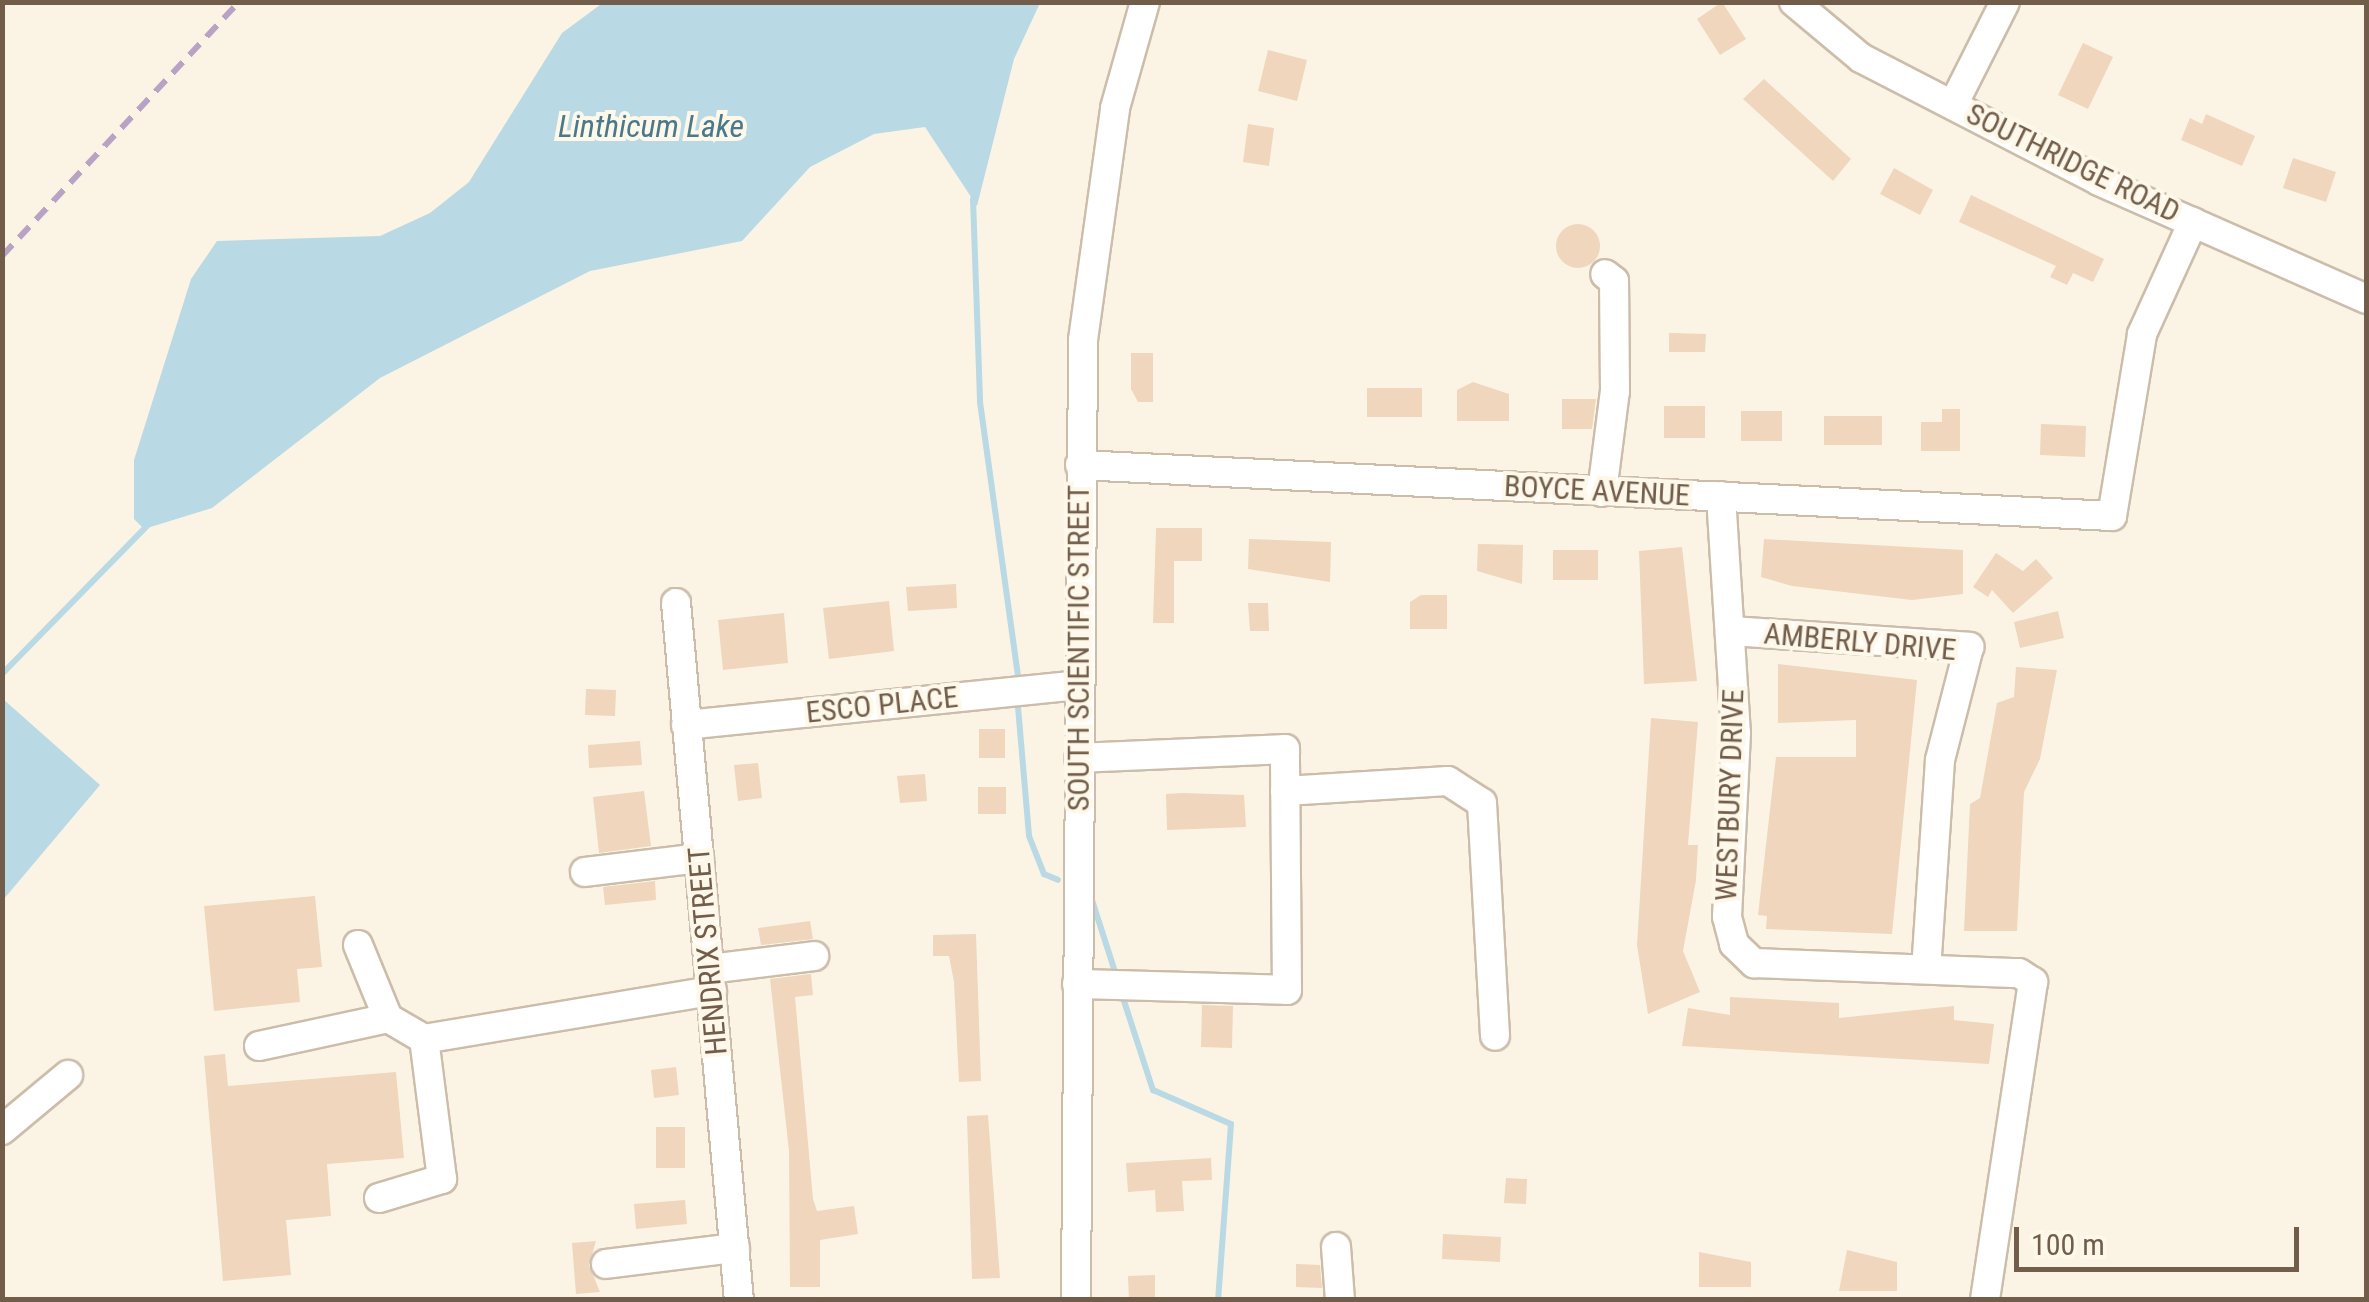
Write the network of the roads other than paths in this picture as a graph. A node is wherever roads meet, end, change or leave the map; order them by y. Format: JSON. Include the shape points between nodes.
{"nodes":[{"id":1,"x":1144,"y":2,"type":"edge"},
{"id":2,"x":1794,"y":2,"type":"edge"},
{"id":3,"x":2005,"y":2,"type":"edge"},
{"id":4,"x":1953,"y":105,"type":"junction"},
{"id":5,"x":2193,"y":222,"type":"junction"},
{"id":6,"x":1605,"y":274,"type":"dead end"},
{"id":7,"x":2366,"y":298,"type":"edge"},
{"id":8,"x":1080,"y":465,"type":"junction"},
{"id":9,"x":1602,"y":492,"type":"junction"},
{"id":10,"x":1721,"y":496,"type":"junction"},
{"id":11,"x":676,"y":603,"type":"dead end"},
{"id":12,"x":1730,"y":631,"type":"junction"},
{"id":13,"x":1079,"y":686,"type":"junction"},
{"id":14,"x":686,"y":724,"type":"junction"},
{"id":15,"x":1078,"y":758,"type":"junction"},
{"id":16,"x":1285,"y":792,"type":"junction"},
{"id":17,"x":699,"y":858,"type":"junction"},
{"id":18,"x":584,"y":872,"type":"dead end"},
{"id":19,"x":358,"y":945,"type":"dead end"},
{"id":20,"x":814,"y":956,"type":"dead end"},
{"id":21,"x":1926,"y":969,"type":"junction"},
{"id":22,"x":711,"y":980,"type":"junction"},
{"id":23,"x":1077,"y":984,"type":"junction"},
{"id":24,"x":388,"y":1018,"type":"junction"},
{"id":25,"x":1495,"y":1036,"type":"dead end"},
{"id":26,"x":424,"y":1039,"type":"junction"},
{"id":27,"x":259,"y":1046,"type":"dead end"},
{"id":28,"x":68,"y":1075,"type":"dead end"},
{"id":29,"x":2,"y":1130,"type":"edge"},
{"id":30,"x":379,"y":1198,"type":"dead end"},
{"id":31,"x":1336,"y":1247,"type":"dead end"},
{"id":32,"x":734,"y":1248,"type":"junction"},
{"id":33,"x":606,"y":1264,"type":"dead end"},
{"id":34,"x":739,"y":1300,"type":"edge"},
{"id":35,"x":1076,"y":1300,"type":"edge"},
{"id":36,"x":1340,"y":1300,"type":"edge"},
{"id":37,"x":1985,"y":1300,"type":"edge"}],
"edges":[{"from":1,"to":8,"type":"street","name":"SOUTH SCIENTIFIC STREET","via":[[1097,222]]},
{"from":2,"to":4,"type":"street","name":"SOUTHRIDGE ROAD","via":[[1861,58]]},
{"from":3,"to":4,"type":"street"},
{"from":4,"to":5,"type":"street","name":"SOUTHRIDGE ROAD"},
{"from":5,"to":7,"type":"street","name":"SOUTHRIDGE ROAD"},
{"from":5,"to":10,"type":"street","name":"BOYCE AVENUE","via":[[2142,334],[2112,514]]},
{"from":6,"to":9,"type":"street","via":[[1614,281],[1615,391]]},
{"from":8,"to":9,"type":"street","name":"BOYCE AVENUE"},
{"from":8,"to":13,"type":"street","name":"SOUTH SCIENTIFIC STREET"},
{"from":9,"to":10,"type":"street","name":"BOYCE AVENUE"},
{"from":10,"to":12,"type":"street","name":"WESTBURY DRIVE"},
{"from":11,"to":14,"type":"street","name":"HENDRIX STREET"},
{"from":12,"to":21,"type":"street","name":"WESTBURY DRIVE","via":[[1736,734],[1726,917],[1734,944],[1754,963]]},
{"from":12,"to":21,"type":"street","name":"AMBERLY DRIVE","via":[[1969,647],[1940,760]]},
{"from":13,"to":14,"type":"street","name":"ESCO PLACE"},
{"from":13,"to":15,"type":"street","name":"SOUTH SCIENTIFIC STREET"},
{"from":14,"to":17,"type":"street","name":"HENDRIX STREET"},
{"from":15,"to":16,"type":"street","via":[[1285,749]]},
{"from":15,"to":23,"type":"street","name":"SOUTH SCIENTIFIC STREET"},
{"from":16,"to":23,"type":"street","via":[[1287,990]]},
{"from":16,"to":25,"type":"street","via":[[1448,781],[1482,804]]},
{"from":17,"to":18,"type":"street"},
{"from":17,"to":22,"type":"street","name":"HENDRIX STREET"},
{"from":19,"to":24,"type":"street"},
{"from":20,"to":22,"type":"street"},
{"from":21,"to":37,"type":"street","name":"WESTBURY DRIVE","via":[[2019,974],[2034,982]]},
{"from":22,"to":26,"type":"street"},
{"from":22,"to":32,"type":"street","name":"HENDRIX STREET"},
{"from":23,"to":35,"type":"street","name":"SOUTH SCIENTIFIC STREET"},
{"from":24,"to":26,"type":"street"},
{"from":24,"to":27,"type":"street"},
{"from":26,"to":30,"type":"street","via":[[442,1179]]},
{"from":28,"to":29,"type":"street"},
{"from":31,"to":36,"type":"street"},
{"from":32,"to":33,"type":"street"},
{"from":32,"to":34,"type":"street","name":"HENDRIX STREET"}]}
